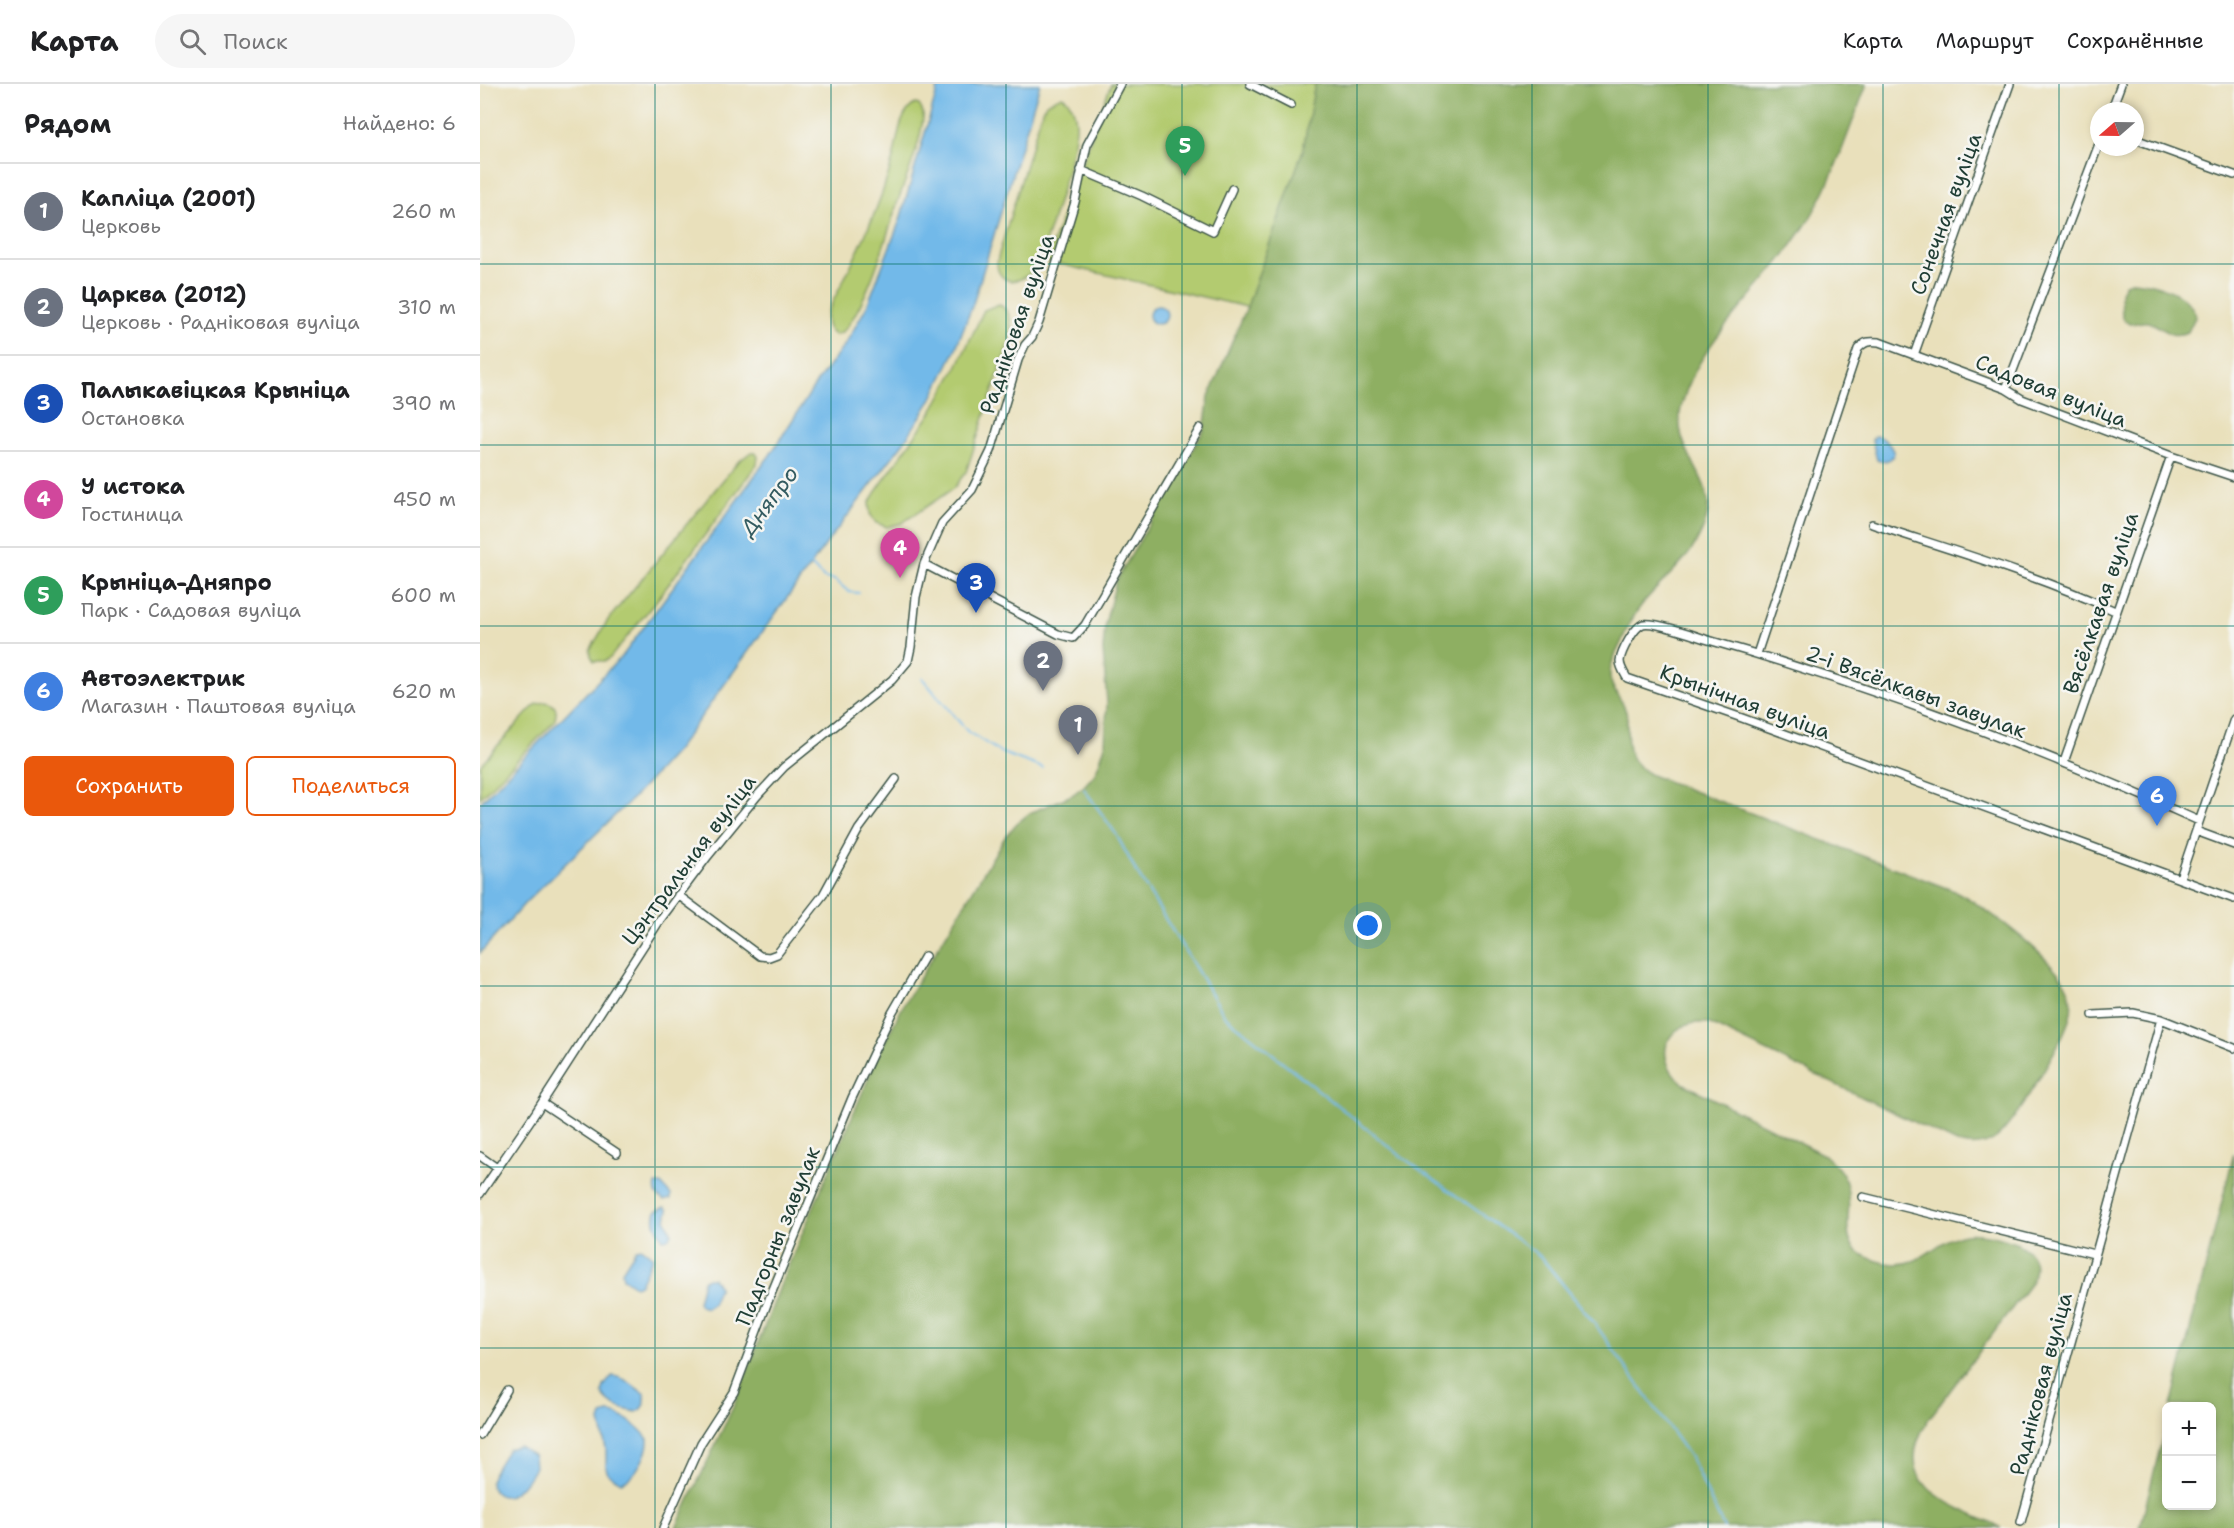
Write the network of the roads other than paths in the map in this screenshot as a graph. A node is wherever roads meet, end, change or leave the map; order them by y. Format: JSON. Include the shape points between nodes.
{"nodes":[{"id":1,"x":1120,"y":84,"type":"edge"},
{"id":2,"x":1250,"y":84,"type":"edge"},
{"id":3,"x":2010,"y":84,"type":"edge"},
{"id":4,"x":2121,"y":84,"type":"edge"},
{"id":5,"x":2114,"y":102,"type":"edge"},
{"id":6,"x":1291,"y":105,"type":"dead end"},
{"id":7,"x":2144,"y":142,"type":"edge"},
{"id":8,"x":2094,"y":156,"type":"edge"},
{"id":9,"x":1081,"y":170,"type":"junction"},
{"id":10,"x":2234,"y":175,"type":"edge"},
{"id":11,"x":1232,"y":189,"type":"dead end"},
{"id":12,"x":1914,"y":355,"type":"junction"},
{"id":13,"x":2006,"y":389,"type":"junction"},
{"id":14,"x":1200,"y":428,"type":"dead end"},
{"id":15,"x":2171,"y":456,"type":"junction"},
{"id":16,"x":2234,"y":477,"type":"edge"},
{"id":17,"x":1872,"y":524,"type":"dead end"},
{"id":18,"x":924,"y":564,"type":"junction"},
{"id":19,"x":2115,"y":611,"type":"junction"},
{"id":20,"x":1757,"y":654,"type":"junction"},
{"id":21,"x":2234,"y":719,"type":"edge"},
{"id":22,"x":2064,"y":762,"type":"junction"},
{"id":23,"x":896,"y":779,"type":"dead end"},
{"id":24,"x":2199,"y":821,"type":"junction"},
{"id":25,"x":2196,"y":831,"type":"junction"},
{"id":26,"x":2234,"y":845,"type":"edge"},
{"id":27,"x":2180,"y":878,"type":"junction"},
{"id":28,"x":678,"y":896,"type":"junction"},
{"id":29,"x":2234,"y":899,"type":"edge"},
{"id":30,"x":925,"y":956,"type":"dead end"},
{"id":31,"x":2092,"y":1015,"type":"dead end"},
{"id":32,"x":2161,"y":1019,"type":"junction"},
{"id":33,"x":2234,"y":1048,"type":"edge"},
{"id":34,"x":542,"y":1103,"type":"junction"},
{"id":35,"x":617,"y":1153,"type":"dead end"},
{"id":36,"x":480,"y":1156,"type":"edge"},
{"id":37,"x":497,"y":1168,"type":"junction"},
{"id":38,"x":480,"y":1194,"type":"edge"},
{"id":39,"x":1863,"y":1197,"type":"dead end"},
{"id":40,"x":2094,"y":1254,"type":"junction"},
{"id":41,"x":507,"y":1390,"type":"dead end"},
{"id":42,"x":480,"y":1435,"type":"edge"},
{"id":43,"x":2020,"y":1522,"type":"dead end"},
{"id":44,"x":663,"y":1528,"type":"edge"}],
"edges":[{"from":1,"to":9,"type":"street","name":"Радніковая вуліца","via":[[1092,133]]},
{"from":2,"to":6,"type":"street"},
{"from":3,"to":12,"type":"street","name":"Сонечная вуліца"},
{"from":4,"to":5,"type":"street"},
{"from":7,"to":10,"type":"street"},
{"from":8,"to":13,"type":"street"},
{"from":9,"to":11,"type":"street","via":[[1213,231]]},
{"from":9,"to":18,"type":"street","name":"Радніковая вуліца","via":[[1039,322],[1018,360],[991,451],[972,490],[942,523]]},
{"from":12,"to":13,"type":"street","name":"Садовая вуліца"},
{"from":12,"to":20,"type":"street","name":"Садовая вуліца","via":[[1880,342],[1869,341],[1858,349]]},
{"from":13,"to":15,"type":"street","name":"Садовая вуліца","via":[[2022,399]]},
{"from":14,"to":18,"type":"street","via":[[1091,616],[1073,638],[1058,634]]},
{"from":15,"to":16,"type":"street","name":"Садовая вуліца"},
{"from":15,"to":19,"type":"street","name":"Вясёлкавая вуліца"},
{"from":17,"to":19,"type":"street","via":[[2002,566]]},
{"from":18,"to":28,"type":"street","name":"Цэнтральная вуліца","via":[[908,661],[773,778]]},
{"from":19,"to":22,"type":"street","name":"Вясёлкавая вуліца"},
{"from":20,"to":22,"type":"street","name":"2-і Вясёлкавы завулак"},
{"from":20,"to":27,"type":"street","name":"Крынічная вуліца","via":[[1650,623],[1636,629],[1620,660],[1627,678]]},
{"from":21,"to":24,"type":"street"},
{"from":22,"to":24,"type":"street","name":"2-і Вясёлкавы завулак"},
{"from":23,"to":28,"type":"street","via":[[859,829],[823,895],[777,954],[760,956]]},
{"from":24,"to":25,"type":"street"},
{"from":25,"to":26,"type":"street"},
{"from":25,"to":27,"type":"street"},
{"from":27,"to":29,"type":"street","name":"Крынічная вуліца"},
{"from":28,"to":34,"type":"street","name":"Цэнтральная вуліца"},
{"from":30,"to":44,"type":"street","name":"Падгорны завулак","via":[[892,1012],[852,1098],[766,1304],[734,1392],[701,1443]]},
{"from":31,"to":32,"type":"street","via":[[2133,1013]]},
{"from":32,"to":33,"type":"street"},
{"from":32,"to":40,"type":"street","name":"Радніковая вуліца"},
{"from":34,"to":35,"type":"street"},
{"from":34,"to":37,"type":"street","name":"Цэнтральная вуліца"},
{"from":36,"to":37,"type":"street"},
{"from":37,"to":38,"type":"street","name":"Цэнтральная вуліца"},
{"from":39,"to":40,"type":"street"},
{"from":40,"to":43,"type":"street","name":"Радніковая вуліца"},
{"from":41,"to":42,"type":"street"}]}
